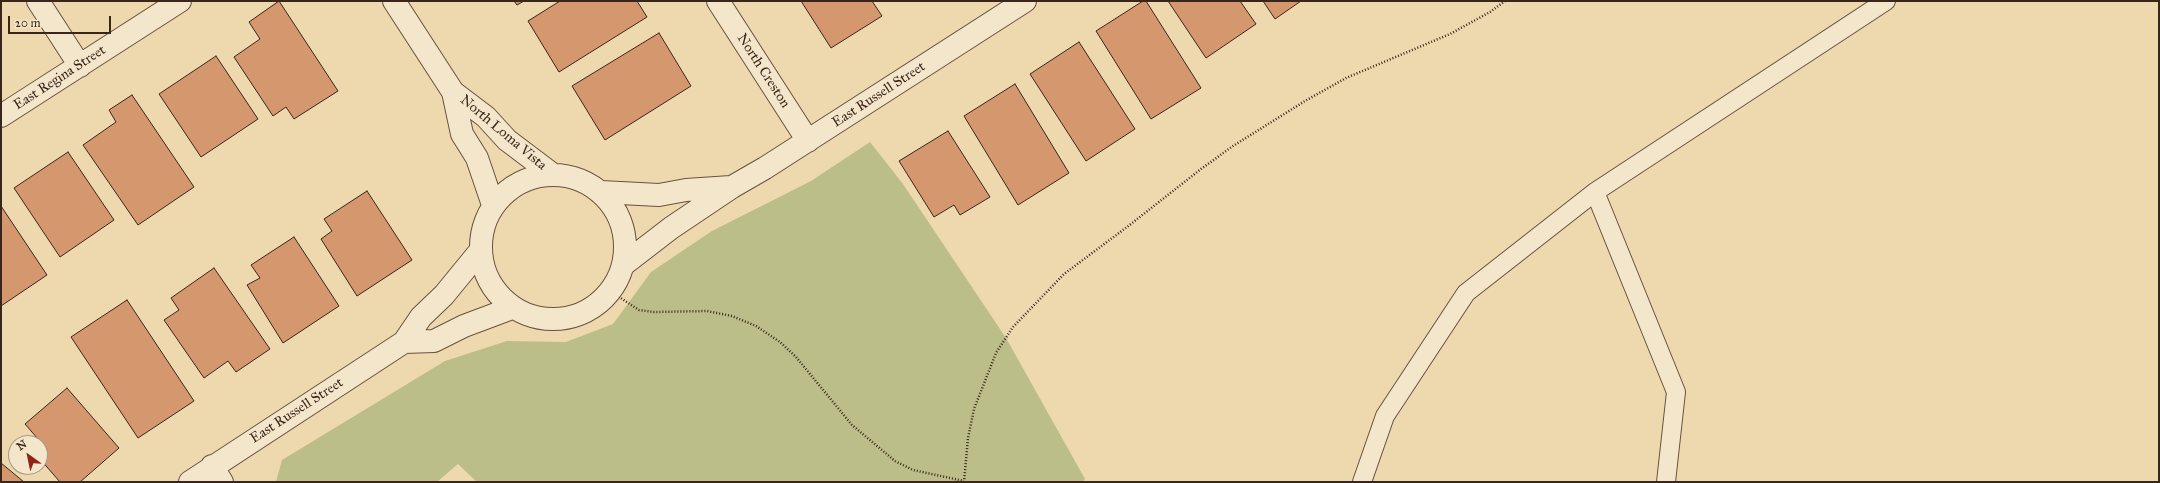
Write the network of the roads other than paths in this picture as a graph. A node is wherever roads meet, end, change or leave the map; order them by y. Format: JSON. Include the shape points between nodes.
{"nodes":[{"id":1,"x":38,"y":1,"type":"edge"},
{"id":2,"x":180,"y":1,"type":"edge"},
{"id":3,"x":394,"y":1,"type":"edge"},
{"id":4,"x":718,"y":1,"type":"edge"},
{"id":5,"x":1025,"y":1,"type":"edge"},
{"id":6,"x":1886,"y":1,"type":"edge"},
{"id":7,"x":80,"y":66,"type":"junction"},
{"id":8,"x":453,"y":92,"type":"junction"},
{"id":9,"x":1,"y":116,"type":"edge"},
{"id":10,"x":808,"y":141,"type":"junction"},
{"id":11,"x":552,"y":174,"type":"junction"},
{"id":12,"x":732,"y":187,"type":"junction"},
{"id":13,"x":601,"y":192,"type":"junction"},
{"id":14,"x":1595,"y":192,"type":"junction"},
{"id":15,"x":493,"y":206,"type":"junction"},
{"id":16,"x":480,"y":251,"type":"junction"},
{"id":17,"x":623,"y":265,"type":"junction"},
{"id":18,"x":512,"y":308,"type":"junction"},
{"id":19,"x":404,"y":342,"type":"junction"},
{"id":20,"x":217,"y":474,"type":"edge"},
{"id":21,"x":190,"y":482,"type":"edge"},
{"id":22,"x":1362,"y":482,"type":"edge"},
{"id":23,"x":1666,"y":482,"type":"edge"}],
"edges":[{"from":1,"to":7,"type":"street"},
{"from":2,"to":7,"type":"street","name":"East Regina Street"},
{"from":3,"to":8,"type":"street","name":"North Loma Vista"},
{"from":4,"to":10,"type":"street","name":"North Creston"},
{"from":5,"to":10,"type":"street","name":"East Russell Street"},
{"from":6,"to":14,"type":"lane"},
{"from":7,"to":9,"type":"street","name":"East Regina Street"},
{"from":8,"to":11,"type":"street","name":"North Loma Vista","via":[[486,117],[507,140]]},
{"from":8,"to":15,"type":"street","name":"North Loma Vista","via":[[462,134],[477,158]]},
{"from":10,"to":12,"type":"street","name":"East Russell Street"},
{"from":11,"to":13,"type":"street","via":[[570,176],[587,182]]},
{"from":11,"to":15,"type":"street","via":[[530,178],[509,189]]},
{"from":12,"to":13,"type":"street","name":"East Russell Street","via":[[686,190],[659,195]]},
{"from":12,"to":17,"type":"street","name":"East Russell Street","via":[[671,228]]},
{"from":13,"to":17,"type":"street","via":[[615,208],[623,226],[626,246]]},
{"from":14,"to":22,"type":"lane","via":[[1466,293],[1385,416]]},
{"from":14,"to":23,"type":"lane","via":[[1676,392]]},
{"from":15,"to":16,"type":"street","via":[[483,227]]},
{"from":16,"to":18,"type":"street","via":[[484,273],[496,293]]},
{"from":16,"to":19,"type":"street","name":"East Russell Street","via":[[444,295],[421,317]]},
{"from":17,"to":18,"type":"street","via":[[611,291],[595,306],[576,316],[554,320],[532,317]]},
{"from":18,"to":19,"type":"street","via":[[464,326],[434,341]]},
{"from":19,"to":20,"type":"street","name":"East Russell Street"},
{"from":20,"to":21,"type":"street","name":"East Russell Street"}]}
